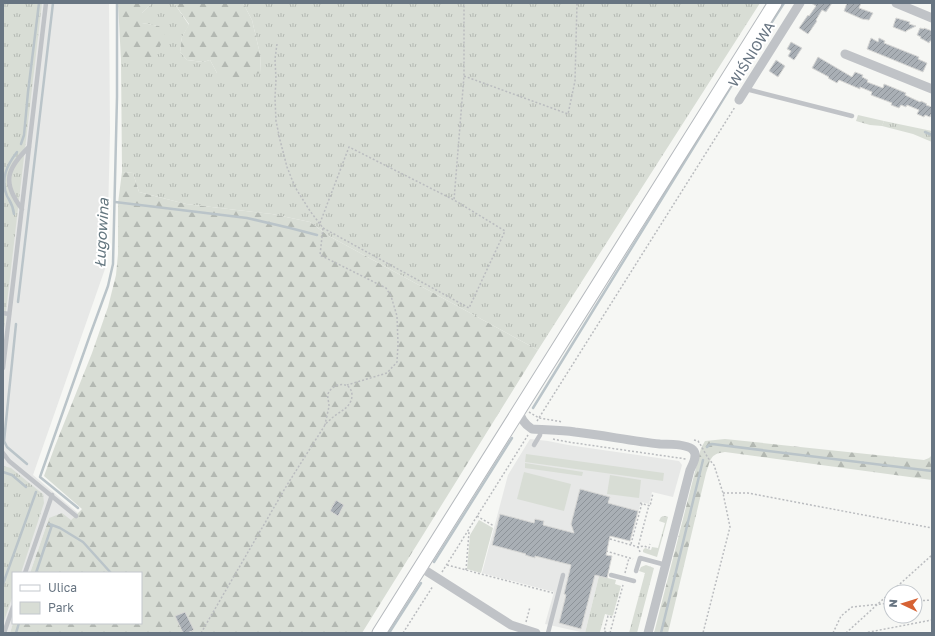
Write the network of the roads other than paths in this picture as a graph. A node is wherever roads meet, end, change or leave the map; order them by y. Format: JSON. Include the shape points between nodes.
{"nodes":[{"id":1,"x":46,"y":3,"type":"edge"},
{"id":2,"x":775,"y":3,"type":"edge"},
{"id":3,"x":800,"y":3,"type":"edge"},
{"id":4,"x":896,"y":3,"type":"edge"},
{"id":5,"x":932,"y":18,"type":"edge"},
{"id":6,"x":845,"y":54,"type":"dead end"},
{"id":7,"x":746,"y":89,"type":"junction"},
{"id":8,"x":932,"y":89,"type":"edge"},
{"id":9,"x":739,"y":100,"type":"road end"},
{"id":10,"x":852,"y":116,"type":"dead end"},
{"id":11,"x":29,"y":147,"type":"junction"},
{"id":12,"x":22,"y":209,"type":"junction"},
{"id":13,"x":3,"y":313,"type":"edge"},
{"id":14,"x":9,"y":314,"type":"junction"},
{"id":15,"x":5,"y":338,"type":"edge"},
{"id":16,"x":3,"y":368,"type":"edge"},
{"id":17,"x":520,"y":408,"type":"junction"},
{"id":18,"x":507,"y":429,"type":"junction"},
{"id":19,"x":534,"y":430,"type":"junction"},
{"id":20,"x":534,"y":445,"type":"dead end"},
{"id":21,"x":3,"y":453,"type":"edge"},
{"id":22,"x":3,"y":461,"type":"edge"},
{"id":23,"x":9,"y":461,"type":"junction"},
{"id":24,"x":52,"y":495,"type":"junction"},
{"id":25,"x":76,"y":516,"type":"dead end"},
{"id":26,"x":666,"y":565,"type":"junction"},
{"id":27,"x":420,"y":568,"type":"junction"},
{"id":28,"x":636,"y":571,"type":"dead end"},
{"id":29,"x":25,"y":572,"type":"edge"},
{"id":30,"x":563,"y":575,"type":"dead end"},
{"id":31,"x":611,"y":575,"type":"dead end"},
{"id":32,"x":634,"y":581,"type":"dead end"},
{"id":33,"x":12,"y":610,"type":"edge"},
{"id":34,"x":4,"y":633,"type":"edge"},
{"id":35,"x":379,"y":633,"type":"edge"},
{"id":36,"x":536,"y":633,"type":"edge"},
{"id":37,"x":548,"y":633,"type":"edge"},
{"id":38,"x":648,"y":633,"type":"edge"}],
"edges":[{"from":1,"to":11,"type":"lane"},
{"from":2,"to":17,"type":"street"},
{"from":3,"to":7,"type":"street","name":"WIŚNIOWA"},
{"from":4,"to":5,"type":"street"},
{"from":6,"to":8,"type":"street"},
{"from":7,"to":9,"type":"street","name":"WIŚNIOWA"},
{"from":7,"to":10,"type":"lane"},
{"from":11,"to":12,"type":"lane"},
{"from":11,"to":12,"type":"lane","via":[[17,159],[10,172],[10,189]]},
{"from":12,"to":14,"type":"lane"},
{"from":13,"to":14,"type":"lane"},
{"from":14,"to":15,"type":"lane"},
{"from":15,"to":16,"type":"lane"},
{"from":17,"to":18,"type":"street"},
{"from":17,"to":19,"type":"street","via":[[520,416]]},
{"from":18,"to":19,"type":"street"},
{"from":18,"to":27,"type":"street"},
{"from":19,"to":20,"type":"lane"},
{"from":19,"to":26,"type":"street","via":[[571,432],[686,446],[692,449],[695,455],[694,462]]},
{"from":21,"to":23,"type":"lane"},
{"from":22,"to":23,"type":"lane"},
{"from":23,"to":24,"type":"lane"},
{"from":24,"to":25,"type":"lane"},
{"from":24,"to":29,"type":"lane"},
{"from":26,"to":28,"type":"lane","via":[[639,559]]},
{"from":26,"to":38,"type":"street"},
{"from":27,"to":35,"type":"street"},
{"from":27,"to":36,"type":"street","via":[[511,625]]},
{"from":30,"to":37,"type":"lane"},
{"from":31,"to":32,"type":"lane"},
{"from":33,"to":34,"type":"lane"}]}
